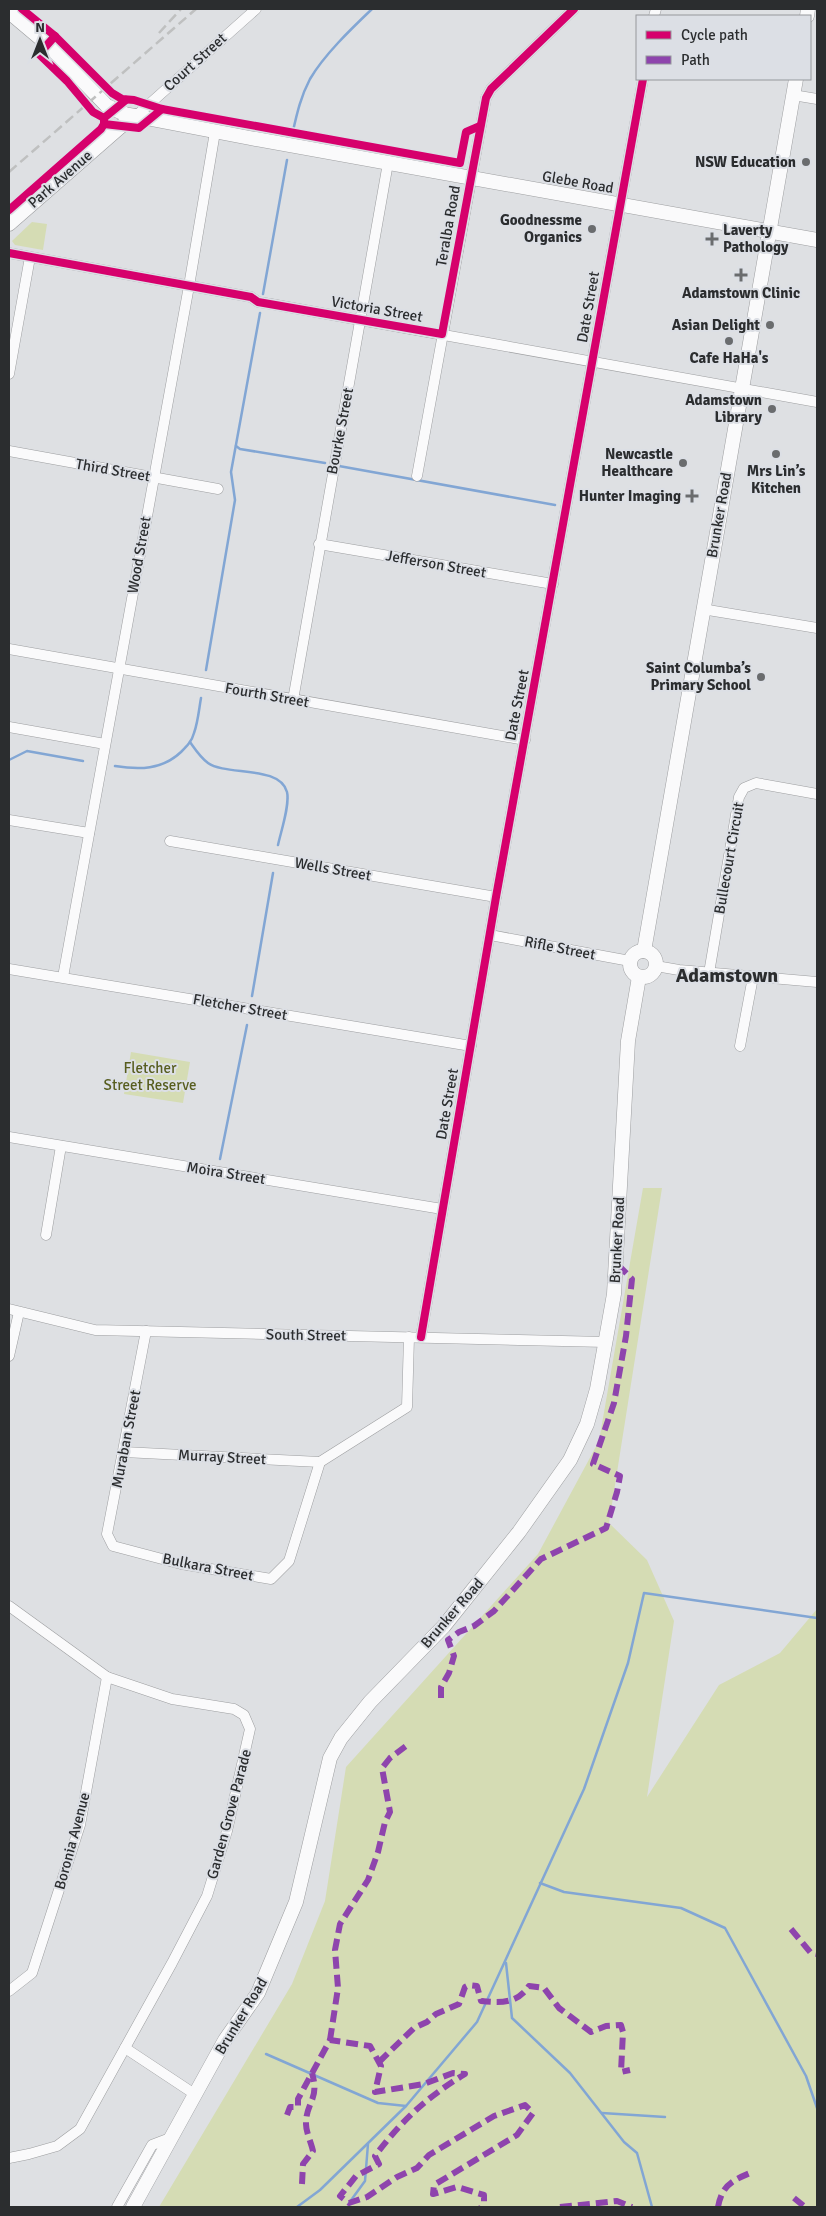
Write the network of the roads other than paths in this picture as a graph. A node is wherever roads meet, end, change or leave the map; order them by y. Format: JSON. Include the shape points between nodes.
{"nodes":[{"id":1,"x":256,"y":9,"type":"edge"},
{"id":2,"x":574,"y":9,"type":"edge"},
{"id":3,"x":9,"y":12,"type":"edge"},
{"id":4,"x":643,"y":80,"type":"edge"},
{"id":5,"x":796,"y":80,"type":"edge"},
{"id":6,"x":793,"y":95,"type":"junction"},
{"id":7,"x":817,"y":99,"type":"edge"},
{"id":8,"x":136,"y":116,"type":"junction"},
{"id":9,"x":215,"y":132,"type":"junction"},
{"id":10,"x":388,"y":163,"type":"junction"},
{"id":11,"x":470,"y":177,"type":"junction"},
{"id":12,"x":621,"y":204,"type":"junction"},
{"id":13,"x":9,"y":224,"type":"edge"},
{"id":14,"x":769,"y":231,"type":"junction"},
{"id":15,"x":817,"y":240,"type":"edge"},
{"id":16,"x":9,"y":253,"type":"edge"},
{"id":17,"x":30,"y":257,"type":"junction"},
{"id":18,"x":189,"y":286,"type":"junction"},
{"id":19,"x":361,"y":320,"type":"junction"},
{"id":20,"x":442,"y":334,"type":"junction"},
{"id":21,"x":592,"y":361,"type":"junction"},
{"id":22,"x":9,"y":374,"type":"edge"},
{"id":23,"x":742,"y":389,"type":"junction"},
{"id":24,"x":817,"y":402,"type":"edge"},
{"id":25,"x":9,"y":451,"type":"edge"},
{"id":26,"x":417,"y":476,"type":"dead end"},
{"id":27,"x":153,"y":477,"type":"junction"},
{"id":28,"x":218,"y":489,"type":"dead end"},
{"id":29,"x":319,"y":544,"type":"junction"},
{"id":30,"x":553,"y":584,"type":"junction"},
{"id":31,"x":702,"y":609,"type":"junction"},
{"id":32,"x":817,"y":628,"type":"edge"},
{"id":33,"x":9,"y":649,"type":"edge"},
{"id":34,"x":119,"y":668,"type":"junction"},
{"id":35,"x":293,"y":700,"type":"junction"},
{"id":36,"x":9,"y":727,"type":"edge"},
{"id":37,"x":525,"y":740,"type":"junction"},
{"id":38,"x":105,"y":744,"type":"junction"},
{"id":39,"x":817,"y":794,"type":"edge"},
{"id":40,"x":9,"y":820,"type":"edge"},
{"id":41,"x":89,"y":833,"type":"junction"},
{"id":42,"x":170,"y":841,"type":"dead end"},
{"id":43,"x":496,"y":897,"type":"junction"},
{"id":44,"x":490,"y":935,"type":"junction"},
{"id":45,"x":644,"y":951,"type":"junction"},
{"id":46,"x":630,"y":961,"type":"junction"},
{"id":47,"x":656,"y":966,"type":"junction"},
{"id":48,"x":9,"y":968,"type":"edge"},
{"id":49,"x":709,"y":973,"type":"junction"},
{"id":50,"x":63,"y":977,"type":"junction"},
{"id":51,"x":640,"y":977,"type":"junction"},
{"id":52,"x":752,"y":977,"type":"junction"},
{"id":53,"x":817,"y":982,"type":"edge"},
{"id":54,"x":471,"y":1046,"type":"junction"},
{"id":55,"x":740,"y":1046,"type":"dead end"},
{"id":56,"x":9,"y":1137,"type":"edge"},
{"id":57,"x":61,"y":1146,"type":"junction"},
{"id":58,"x":442,"y":1209,"type":"junction"},
{"id":59,"x":46,"y":1235,"type":"dead end"},
{"id":60,"x":9,"y":1309,"type":"edge"},
{"id":61,"x":19,"y":1312,"type":"junction"},
{"id":62,"x":146,"y":1331,"type":"junction"},
{"id":63,"x":409,"y":1337,"type":"junction"},
{"id":64,"x":421,"y":1337,"type":"junction"},
{"id":65,"x":606,"y":1342,"type":"junction"},
{"id":66,"x":9,"y":1356,"type":"edge"},
{"id":67,"x":124,"y":1452,"type":"junction"},
{"id":68,"x":320,"y":1462,"type":"junction"},
{"id":69,"x":113,"y":1546,"type":"joint"},
{"id":70,"x":9,"y":1606,"type":"edge"},
{"id":71,"x":107,"y":1677,"type":"junction"},
{"id":72,"x":9,"y":1991,"type":"edge"},
{"id":73,"x":125,"y":2048,"type":"junction"},
{"id":74,"x":196,"y":2096,"type":"junction"},
{"id":75,"x":173,"y":2136,"type":"junction"},
{"id":76,"x":9,"y":2158,"type":"edge"},
{"id":77,"x":117,"y":2207,"type":"edge"},
{"id":78,"x":133,"y":2207,"type":"edge"}],
"edges":[{"from":1,"to":8,"type":"street","name":"Court Street"},
{"from":2,"to":11,"type":"street","name":"Teralba Road","via":[[491,89],[483,107]]},
{"from":3,"to":8,"type":"main road","name":"Glebe Road","via":[[47,44],[96,96],[114,110]]},
{"from":4,"to":12,"type":"street","name":"Date Street"},
{"from":5,"to":6,"type":"main road","name":"Brunker Road"},
{"from":6,"to":7,"type":"street"},
{"from":6,"to":14,"type":"main road","name":"Brunker Road"},
{"from":8,"to":9,"type":"main road","name":"Glebe Road"},
{"from":8,"to":13,"type":"main road","name":"Park Avenue","via":[[120,126]]},
{"from":9,"to":10,"type":"main road","name":"Glebe Road"},
{"from":9,"to":18,"type":"street","name":"Wood Street"},
{"from":10,"to":11,"type":"main road","name":"Glebe Road"},
{"from":10,"to":19,"type":"street","name":"Bourke Street"},
{"from":11,"to":12,"type":"main road","name":"Glebe Road"},
{"from":11,"to":20,"type":"street","name":"Teralba Road"},
{"from":12,"to":14,"type":"main road","name":"Glebe Road"},
{"from":12,"to":21,"type":"street","name":"Date Street"},
{"from":14,"to":15,"type":"main road","name":"Glebe Road"},
{"from":14,"to":23,"type":"main road","name":"Brunker Road"},
{"from":16,"to":17,"type":"street","name":"Victoria Street"},
{"from":17,"to":18,"type":"street","name":"Victoria Street"},
{"from":17,"to":22,"type":"street"},
{"from":18,"to":19,"type":"street","name":"Victoria Street"},
{"from":18,"to":27,"type":"street","name":"Wood Street"},
{"from":19,"to":20,"type":"street","name":"Victoria Street"},
{"from":19,"to":29,"type":"street","name":"Bourke Street"},
{"from":20,"to":21,"type":"street","name":"Victoria Street"},
{"from":20,"to":26,"type":"street","name":"Teralba Road"},
{"from":21,"to":23,"type":"street","name":"Victoria Street"},
{"from":21,"to":30,"type":"street","name":"Date Street"},
{"from":23,"to":24,"type":"street","name":"Victoria Street"},
{"from":23,"to":31,"type":"main road","name":"Brunker Road"},
{"from":25,"to":27,"type":"street","name":"Third Street"},
{"from":27,"to":28,"type":"street","name":"Third Street"},
{"from":27,"to":34,"type":"street","name":"Wood Street"},
{"from":29,"to":30,"type":"street","name":"Jefferson Street"},
{"from":29,"to":35,"type":"street","name":"Bourke Street"},
{"from":30,"to":37,"type":"street","name":"Date Street"},
{"from":31,"to":32,"type":"street"},
{"from":31,"to":45,"type":"main road","name":"Brunker Road"},
{"from":33,"to":34,"type":"street","name":"Fourth Street"},
{"from":34,"to":35,"type":"street","name":"Fourth Street"},
{"from":34,"to":38,"type":"street","name":"Wood Street"},
{"from":35,"to":37,"type":"street","name":"Fourth Street"},
{"from":36,"to":38,"type":"street"},
{"from":37,"to":43,"type":"street","name":"Date Street"},
{"from":38,"to":41,"type":"street","name":"Wood Street"},
{"from":39,"to":49,"type":"street","name":"Bullecourt Circuit","via":[[756,783],[744,788],[739,797]]},
{"from":40,"to":41,"type":"street"},
{"from":41,"to":50,"type":"street","name":"Wood Street"},
{"from":42,"to":43,"type":"street","name":"Wells Street"},
{"from":43,"to":44,"type":"street","name":"Date Street"},
{"from":44,"to":46,"type":"street","name":"Rifle Street"},
{"from":44,"to":54,"type":"street","name":"Date Street"},
{"from":45,"to":46,"type":"main road","via":[[635,954]]},
{"from":45,"to":47,"type":"main road","via":[[653,955]]},
{"from":46,"to":51,"type":"main road","via":[[632,971]]},
{"from":47,"to":49,"type":"street"},
{"from":47,"to":51,"type":"main road","via":[[650,975]]},
{"from":48,"to":50,"type":"street","name":"Fletcher Street"},
{"from":49,"to":52,"type":"street"},
{"from":50,"to":54,"type":"street","name":"Fletcher Street"},
{"from":51,"to":65,"type":"main road","name":"Brunker Road","via":[[628,1041],[614,1294]]},
{"from":52,"to":53,"type":"street"},
{"from":52,"to":55,"type":"street"},
{"from":54,"to":58,"type":"street","name":"Date Street"},
{"from":56,"to":57,"type":"street","name":"Moira Street"},
{"from":57,"to":58,"type":"street","name":"Moira Street"},
{"from":57,"to":59,"type":"street"},
{"from":58,"to":64,"type":"street","name":"Date Street"},
{"from":60,"to":61,"type":"street","name":"South Street"},
{"from":61,"to":62,"type":"street","name":"South Street","via":[[95,1330]]},
{"from":61,"to":66,"type":"street"},
{"from":62,"to":63,"type":"street","name":"South Street"},
{"from":62,"to":67,"type":"street","name":"Muraban Street"},
{"from":63,"to":64,"type":"street","name":"South Street"},
{"from":63,"to":68,"type":"street","via":[[407,1407]]},
{"from":64,"to":65,"type":"street","name":"South Street"},
{"from":65,"to":74,"type":"main road","name":"Brunker Road","via":[[587,1424],[570,1460],[519,1532],[444,1626],[370,1702],[341,1738],[330,1758],[296,1902],[258,1994],[225,2040]]},
{"from":67,"to":68,"type":"street","name":"Murray Street"},
{"from":67,"to":69,"type":"street","name":"Muraban Street","via":[[107,1534]]},
{"from":68,"to":69,"type":"street","name":"Bulkara Street","via":[[289,1561],[270,1579],[182,1564]]},
{"from":70,"to":71,"type":"street","name":"Garden Grove Parade"},
{"from":71,"to":72,"type":"street","name":"Boronia Avenue","via":[[77,1833],[32,1974]]},
{"from":71,"to":73,"type":"street","name":"Garden Grove Parade","via":[[172,1699],[234,1709],[244,1715],[250,1728],[227,1831],[207,1896]]},
{"from":73,"to":74,"type":"street"},
{"from":73,"to":76,"type":"street","name":"Garden Grove Parade","via":[[80,2129],[57,2146]]},
{"from":74,"to":75,"type":"main road","name":"Brunker Road"},
{"from":75,"to":77,"type":"street","via":[[152,2145]]},
{"from":75,"to":78,"type":"main road","name":"Brunker Road"}]}
